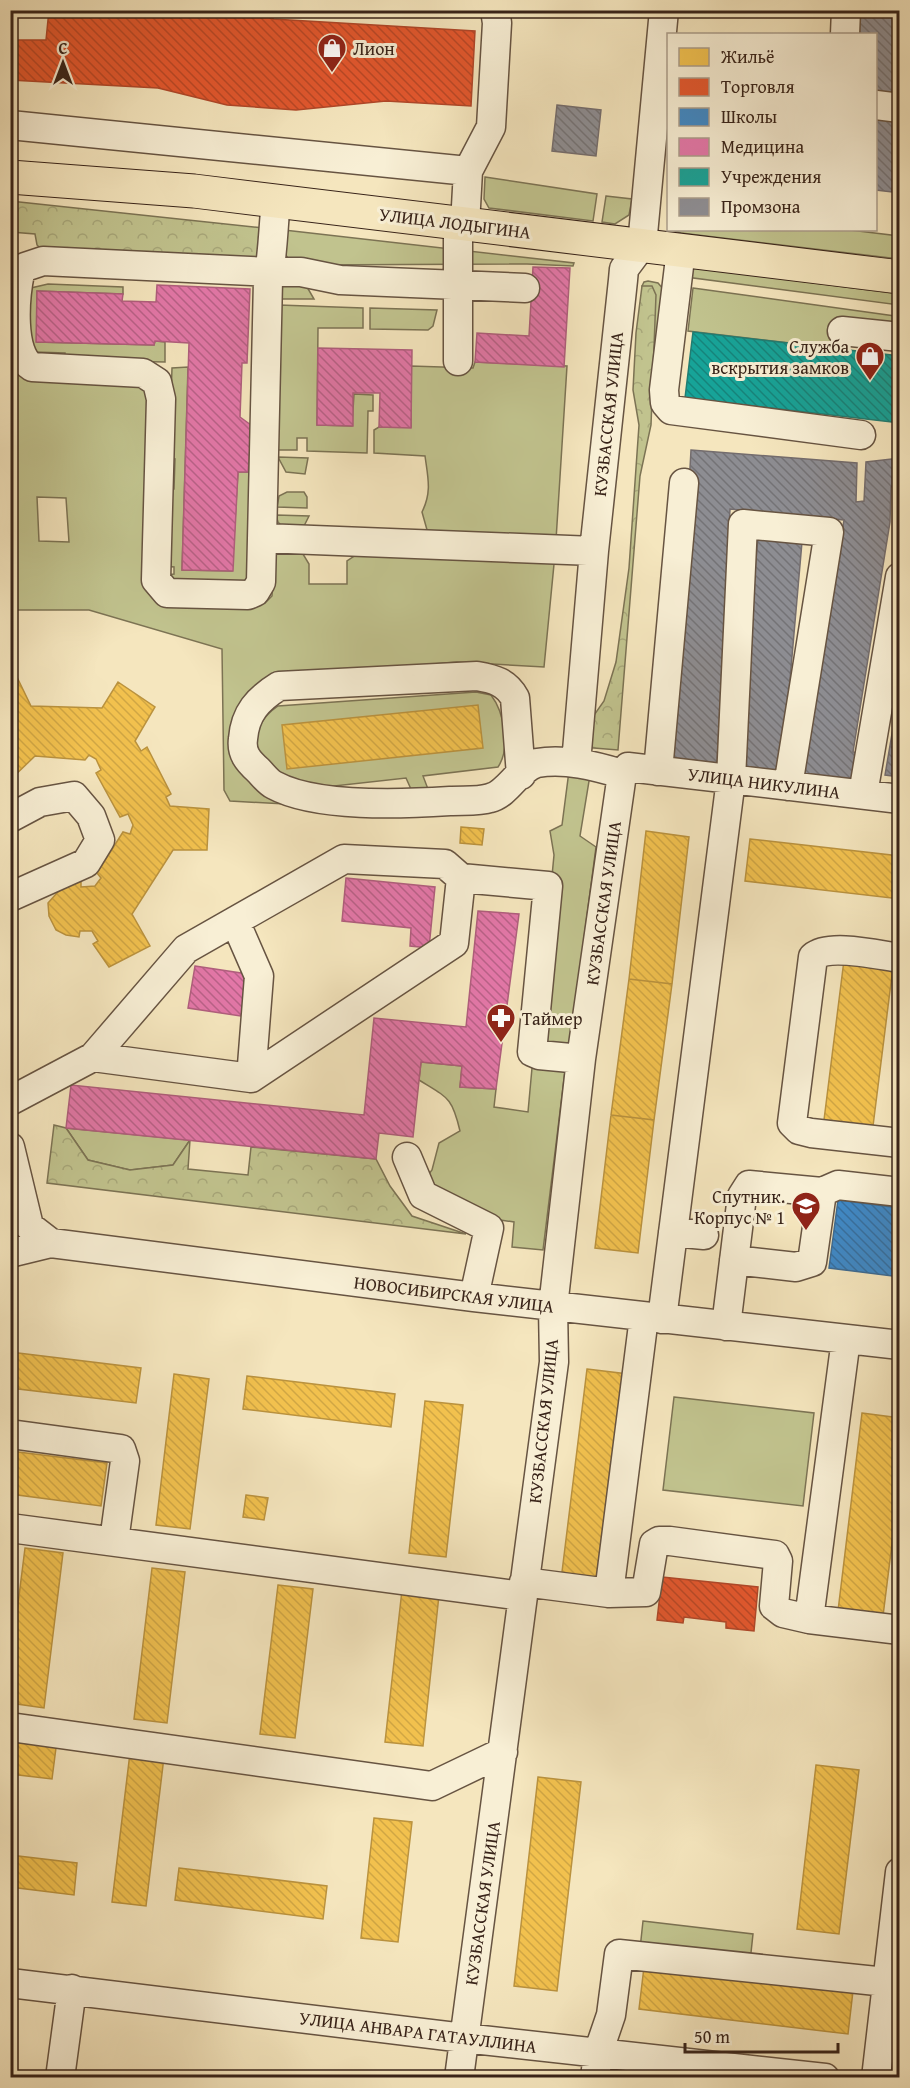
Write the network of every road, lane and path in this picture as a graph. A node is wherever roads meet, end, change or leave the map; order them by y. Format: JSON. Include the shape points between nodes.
{"nodes":[{"id":1,"x":495,"y":10,"type":"edge"},
{"id":2,"x":664,"y":10,"type":"edge"},
{"id":3,"x":846,"y":10,"type":"edge"},
{"id":4,"x":845,"y":33,"type":"edge"},
{"id":5,"x":877,"y":105,"type":"edge"},
{"id":6,"x":900,"y":108,"type":"edge"},
{"id":7,"x":10,"y":125,"type":"edge"},
{"id":8,"x":468,"y":171,"type":"junction"},
{"id":9,"x":10,"y":177,"type":"edge"},
{"id":10,"x":276,"y":201,"type":"junction"},
{"id":11,"x":461,"y":223,"type":"junction"},
{"id":12,"x":642,"y":245,"type":"junction"},
{"id":13,"x":681,"y":250,"type":"junction"},
{"id":14,"x":270,"y":272,"type":"junction"},
{"id":15,"x":900,"y":277,"type":"edge"},
{"id":16,"x":458,"y":285,"type":"junction"},
{"id":17,"x":525,"y":288,"type":"dead end"},
{"id":18,"x":842,"y":331,"type":"dead end"},
{"id":19,"x":900,"y":337,"type":"edge"},
{"id":20,"x":458,"y":362,"type":"dead end"},
{"id":21,"x":861,"y":435,"type":"dead end"},
{"id":22,"x":684,"y":483,"type":"dead end"},
{"id":23,"x":263,"y":538,"type":"junction"},
{"id":24,"x":594,"y":551,"type":"junction"},
{"id":25,"x":900,"y":577,"type":"edge"},
{"id":26,"x":576,"y":763,"type":"junction"},
{"id":27,"x":625,"y":771,"type":"junction"},
{"id":28,"x":658,"y":771,"type":"junction"},
{"id":29,"x":521,"y":775,"type":"junction"},
{"id":30,"x":730,"y":779,"type":"junction"},
{"id":31,"x":788,"y":786,"type":"junction"},
{"id":32,"x":863,"y":794,"type":"junction"},
{"id":33,"x":900,"y":799,"type":"edge"},
{"id":34,"x":10,"y":818,"type":"edge"},
{"id":35,"x":461,"y":878,"type":"junction"},
{"id":36,"x":10,"y":897,"type":"edge"},
{"id":37,"x":234,"y":921,"type":"junction"},
{"id":38,"x":900,"y":958,"type":"edge"},
{"id":39,"x":93,"y":1057,"type":"junction"},
{"id":40,"x":581,"y":1059,"type":"junction"},
{"id":41,"x":251,"y":1078,"type":"junction"},
{"id":42,"x":10,"y":1101,"type":"edge"},
{"id":43,"x":900,"y":1143,"type":"edge"},
{"id":44,"x":10,"y":1147,"type":"edge"},
{"id":45,"x":406,"y":1157,"type":"dead end"},
{"id":46,"x":822,"y":1192,"type":"junction"},
{"id":47,"x":900,"y":1192,"type":"edge"},
{"id":48,"x":673,"y":1232,"type":"junction"},
{"id":49,"x":704,"y":1235,"type":"dead end"},
{"id":50,"x":51,"y":1243,"type":"junction"},
{"id":51,"x":10,"y":1253,"type":"edge"},
{"id":52,"x":734,"y":1260,"type":"junction"},
{"id":53,"x":474,"y":1298,"type":"junction"},
{"id":54,"x":553,"y":1307,"type":"junction"},
{"id":55,"x":653,"y":1318,"type":"junction"},
{"id":56,"x":726,"y":1326,"type":"junction"},
{"id":57,"x":846,"y":1339,"type":"junction"},
{"id":58,"x":900,"y":1345,"type":"edge"},
{"id":59,"x":10,"y":1434,"type":"edge"},
{"id":60,"x":10,"y":1527,"type":"edge"},
{"id":61,"x":114,"y":1541,"type":"junction"},
{"id":62,"x":523,"y":1589,"type":"junction"},
{"id":63,"x":609,"y":1593,"type":"junction"},
{"id":64,"x":809,"y":1619,"type":"junction"},
{"id":65,"x":900,"y":1630,"type":"edge"},
{"id":66,"x":10,"y":1727,"type":"edge"},
{"id":67,"x":503,"y":1752,"type":"junction"},
{"id":68,"x":900,"y":1872,"type":"edge"},
{"id":69,"x":886,"y":1982,"type":"junction"},
{"id":70,"x":10,"y":1983,"type":"edge"},
{"id":71,"x":72,"y":1989,"type":"junction"},
{"id":72,"x":464,"y":2038,"type":"junction"},
{"id":73,"x":597,"y":2065,"type":"edge"},
{"id":74,"x":60,"y":2078,"type":"edge"},
{"id":75,"x":459,"y":2078,"type":"edge"},
{"id":76,"x":825,"y":2078,"type":"edge"},
{"id":77,"x":876,"y":2078,"type":"edge"}],
"edges":[{"from":1,"to":8,"type":"street","via":[[491,127]]},
{"from":2,"to":12,"type":"street"},
{"from":3,"to":4,"type":"street"},
{"from":5,"to":6,"type":"street"},
{"from":7,"to":8,"type":"street"},
{"from":8,"to":11,"type":"street"},
{"from":9,"to":10,"type":"main road","name":"УЛИЦА ЛОДЫГИНА"},
{"from":10,"to":11,"type":"main road","name":"УЛИЦА ЛОДЫГИНА"},
{"from":10,"to":14,"type":"street"},
{"from":11,"to":12,"type":"main road","name":"УЛИЦА ЛОДЫГИНА"},
{"from":11,"to":16,"type":"street"},
{"from":12,"to":13,"type":"main road","name":"УЛИЦА ЛОДЫГИНА"},
{"from":12,"to":24,"type":"street","name":"КУЗБАССКАЯ УЛИЦА","via":[[624,269]]},
{"from":13,"to":15,"type":"main road","name":"УЛИЦА ЛОДЫГИНА"},
{"from":13,"to":21,"type":"street","via":[[664,390],[665,403],[671,410]]},
{"from":14,"to":16,"type":"street"},
{"from":14,"to":23,"type":"street"},
{"from":14,"to":23,"type":"street","via":[[34,262],[20,273],[16,339],[22,359],[32,367],[143,373],[157,382],[161,399],[156,580],[162,590],[239,596],[255,592],[261,582]]},
{"from":16,"to":17,"type":"street"},
{"from":16,"to":20,"type":"street"},
{"from":18,"to":19,"type":"street"},
{"from":22,"to":28,"type":"street"},
{"from":23,"to":24,"type":"street"},
{"from":24,"to":26,"type":"street","name":"КУЗБАССКАЯ УЛИЦА"},
{"from":25,"to":32,"type":"street"},
{"from":26,"to":27,"type":"street","name":"УЛИЦА НИКУЛИНА"},
{"from":26,"to":29,"type":"street","name":"УЛИЦА НИКУЛИНА","via":[[533,764]]},
{"from":27,"to":28,"type":"street","name":"УЛИЦА НИКУЛИНА"},
{"from":27,"to":40,"type":"street","name":"КУЗБАССКАЯ УЛИЦА"},
{"from":28,"to":30,"type":"street","name":"УЛИЦА НИКУЛИНА"},
{"from":29,"to":29,"type":"street","name":"УЛИЦА НИКУЛИНА","via":[[515,698],[509,688],[494,679],[477,676],[279,686],[260,697],[244,724],[242,744],[246,758],[273,784],[294,793],[384,805],[492,798]]},
{"from":30,"to":31,"type":"street","name":"УЛИЦА НИКУЛИНА"},
{"from":30,"to":31,"type":"street","via":[[743,524],[829,531]]},
{"from":30,"to":48,"type":"street"},
{"from":31,"to":32,"type":"street","name":"УЛИЦА НИКУЛИНА"},
{"from":32,"to":33,"type":"street","name":"УЛИЦА НИКУЛИНА"},
{"from":34,"to":36,"type":"street","via":[[40,802],[74,796],[91,816],[100,840],[86,863]]},
{"from":35,"to":37,"type":"street","via":[[445,864],[345,859]]},
{"from":35,"to":40,"type":"street","via":[[548,886],[532,1052]]},
{"from":35,"to":41,"type":"street","via":[[454,943]]},
{"from":37,"to":39,"type":"street","via":[[186,949]]},
{"from":37,"to":41,"type":"street","via":[[259,976]]},
{"from":38,"to":43,"type":"street","via":[[836,950],[820,951],[813,957],[792,1123],[799,1130]]},
{"from":39,"to":41,"type":"street"},
{"from":39,"to":42,"type":"street"},
{"from":40,"to":54,"type":"street","name":"КУЗБАССКАЯ УЛИЦА"},
{"from":44,"to":50,"type":"street","via":[[29,1226]]},
{"from":45,"to":53,"type":"street","via":[[423,1195],[489,1228]]},
{"from":46,"to":47,"type":"street","via":[[838,1185]]},
{"from":46,"to":52,"type":"street","via":[[812,1262],[796,1267]]},
{"from":46,"to":52,"type":"street","via":[[749,1185],[742,1196]]},
{"from":48,"to":49,"type":"street"},
{"from":48,"to":55,"type":"street"},
{"from":50,"to":51,"type":"street","name":"НОВОСИБИРСКАЯ УЛИЦА"},
{"from":50,"to":53,"type":"street","name":"НОВОСИБИРСКАЯ УЛИЦА"},
{"from":52,"to":56,"type":"street"},
{"from":53,"to":54,"type":"street","name":"НОВОСИБИРСКАЯ УЛИЦА"},
{"from":54,"to":55,"type":"street","name":"НОВОСИБИРСКАЯ УЛИЦА"},
{"from":54,"to":62,"type":"street","name":"КУЗБАССКАЯ УЛИЦА","via":[[554,1362]]},
{"from":55,"to":56,"type":"street","name":"НОВОСИБИРСКАЯ УЛИЦА"},
{"from":55,"to":63,"type":"street"},
{"from":56,"to":57,"type":"street","name":"НОВОСИБИРСКАЯ УЛИЦА"},
{"from":57,"to":58,"type":"street","name":"НОВОСИБИРСКАЯ УЛИЦА"},
{"from":57,"to":64,"type":"street"},
{"from":59,"to":61,"type":"street","via":[[121,1449],[124,1461]]},
{"from":60,"to":61,"type":"street"},
{"from":61,"to":62,"type":"street"},
{"from":62,"to":63,"type":"street"},
{"from":62,"to":67,"type":"street","name":"КУЗБАССКАЯ УЛИЦА"},
{"from":63,"to":64,"type":"street","via":[[646,1592],[652,1551],[659,1540],[757,1552],[775,1555],[778,1561],[774,1606],[783,1613]]},
{"from":64,"to":65,"type":"street"},
{"from":66,"to":67,"type":"street","via":[[432,1786]]},
{"from":67,"to":72,"type":"street","name":"КУЗБАССКАЯ УЛИЦА"},
{"from":68,"to":69,"type":"street"},
{"from":69,"to":73,"type":"street","via":[[619,1954],[611,2014]]},
{"from":69,"to":77,"type":"street"},
{"from":70,"to":71,"type":"street","name":"УЛИЦА АНВАРА ГАТАУЛЛИНА"},
{"from":71,"to":72,"type":"street","name":"УЛИЦА АНВАРА ГАТАУЛЛИНА"},
{"from":71,"to":74,"type":"street"},
{"from":72,"to":73,"type":"street","name":"УЛИЦА АНВАРА ГАТАУЛЛИНА"},
{"from":72,"to":75,"type":"street","name":"КУЗБАССКАЯ УЛИЦА"},
{"from":73,"to":76,"type":"street","name":"УЛИЦА АНВАРА ГАТАУЛЛИНА"}]}
